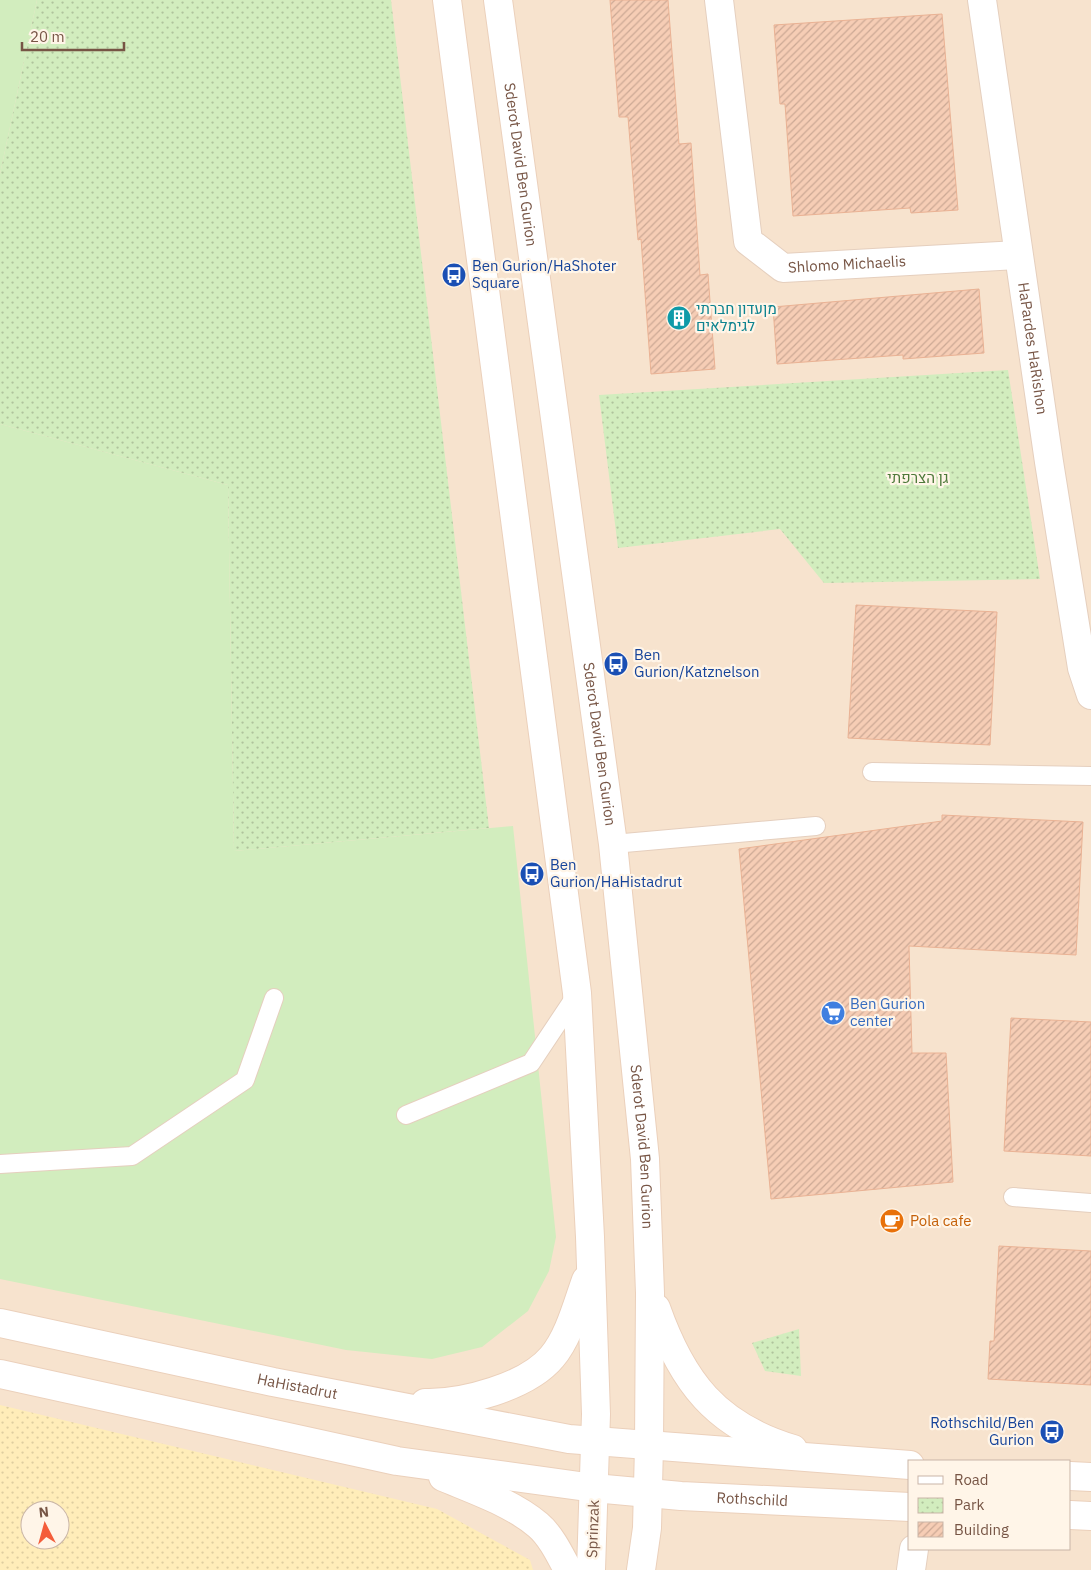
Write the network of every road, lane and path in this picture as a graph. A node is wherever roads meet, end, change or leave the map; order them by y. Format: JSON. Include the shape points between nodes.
{"nodes":[{"id":1,"x":447,"y":0,"type":"edge"},
{"id":2,"x":498,"y":0,"type":"edge"},
{"id":3,"x":719,"y":0,"type":"edge"},
{"id":4,"x":982,"y":0,"type":"edge"},
{"id":5,"x":1018,"y":255,"type":"junction"},
{"id":6,"x":1086,"y":668,"type":"edge"},
{"id":7,"x":1091,"y":695,"type":"edge"},
{"id":8,"x":872,"y":772,"type":"dead end"},
{"id":9,"x":1091,"y":776,"type":"edge"},
{"id":10,"x":816,"y":826,"type":"dead end"},
{"id":11,"x":614,"y":844,"type":"junction"},
{"id":12,"x":577,"y":993,"type":"junction"},
{"id":13,"x":274,"y":998,"type":"dead end"},
{"id":14,"x":406,"y":1115,"type":"dead end"},
{"id":15,"x":0,"y":1164,"type":"edge"},
{"id":16,"x":1013,"y":1197,"type":"dead end"},
{"id":17,"x":1091,"y":1204,"type":"edge"},
{"id":18,"x":590,"y":1237,"type":"junction"},
{"id":19,"x":650,"y":1293,"type":"junction"},
{"id":20,"x":0,"y":1323,"type":"edge"},
{"id":21,"x":0,"y":1374,"type":"edge"},
{"id":22,"x":382,"y":1403,"type":"junction"},
{"id":23,"x":597,"y":1442,"type":"junction"},
{"id":24,"x":649,"y":1446,"type":"junction"},
{"id":25,"x":397,"y":1461,"type":"junction"},
{"id":26,"x":846,"y":1462,"type":"junction"},
{"id":27,"x":908,"y":1466,"type":"edge"},
{"id":28,"x":1071,"y":1476,"type":"edge"},
{"id":29,"x":1091,"y":1477,"type":"edge"},
{"id":30,"x":594,"y":1488,"type":"junction"},
{"id":31,"x":648,"y":1493,"type":"junction"},
{"id":32,"x":908,"y":1507,"type":"edge"},
{"id":33,"x":1071,"y":1515,"type":"edge"},
{"id":34,"x":1091,"y":1516,"type":"edge"},
{"id":35,"x":914,"y":1550,"type":"edge"},
{"id":36,"x":568,"y":1570,"type":"edge"},
{"id":37,"x":591,"y":1570,"type":"edge"},
{"id":38,"x":641,"y":1570,"type":"edge"},
{"id":39,"x":911,"y":1570,"type":"edge"}],
"edges":[{"from":1,"to":12,"type":"street"},
{"from":2,"to":11,"type":"street","name":"Sderot David Ben Gurion"},
{"from":3,"to":5,"type":"street","name":"Shlomo Michaelis","via":[[748,241],[782,268]]},
{"from":4,"to":5,"type":"street","name":"HaPardes HaRishon"},
{"from":5,"to":6,"type":"street","name":"HaPardes HaRishon"},
{"from":6,"to":7,"type":"street","name":"HaPardes HaRishon"},
{"from":8,"to":9,"type":"lane"},
{"from":10,"to":11,"type":"lane"},
{"from":11,"to":19,"type":"street","name":"Sderot David Ben Gurion","via":[[645,1159]]},
{"from":12,"to":14,"type":"lane","via":[[531,1063]]},
{"from":12,"to":18,"type":"street"},
{"from":13,"to":15,"type":"lane","via":[[245,1080],[132,1156]]},
{"from":16,"to":17,"type":"lane"},
{"from":18,"to":22,"type":"street","via":[[586,1280],[552,1357],[517,1381],[487,1393],[434,1403]]},
{"from":18,"to":23,"type":"street"},
{"from":19,"to":24,"type":"street","name":"Sderot David Ben Gurion"},
{"from":19,"to":26,"type":"street","via":[[677,1361],[694,1387],[712,1405],[733,1422],[772,1442]]},
{"from":20,"to":22,"type":"street","name":"HaHistadrut"},
{"from":21,"to":25,"type":"street"},
{"from":22,"to":23,"type":"street","name":"HaHistadrut"},
{"from":23,"to":24,"type":"street"},
{"from":23,"to":30,"type":"street"},
{"from":24,"to":26,"type":"street"},
{"from":24,"to":31,"type":"street","name":"Sderot David Ben Gurion"},
{"from":25,"to":30,"type":"street"},
{"from":25,"to":36,"type":"street","via":[[474,1490],[538,1525]]},
{"from":26,"to":27,"type":"street"},
{"from":28,"to":29,"type":"street"},
{"from":30,"to":31,"type":"street","name":"Rothschild"},
{"from":30,"to":37,"type":"street","name":"Sprinzak"},
{"from":31,"to":32,"type":"street","name":"Rothschild"},
{"from":31,"to":38,"type":"street"},
{"from":33,"to":34,"type":"street"},
{"from":35,"to":39,"type":"street"}]}
